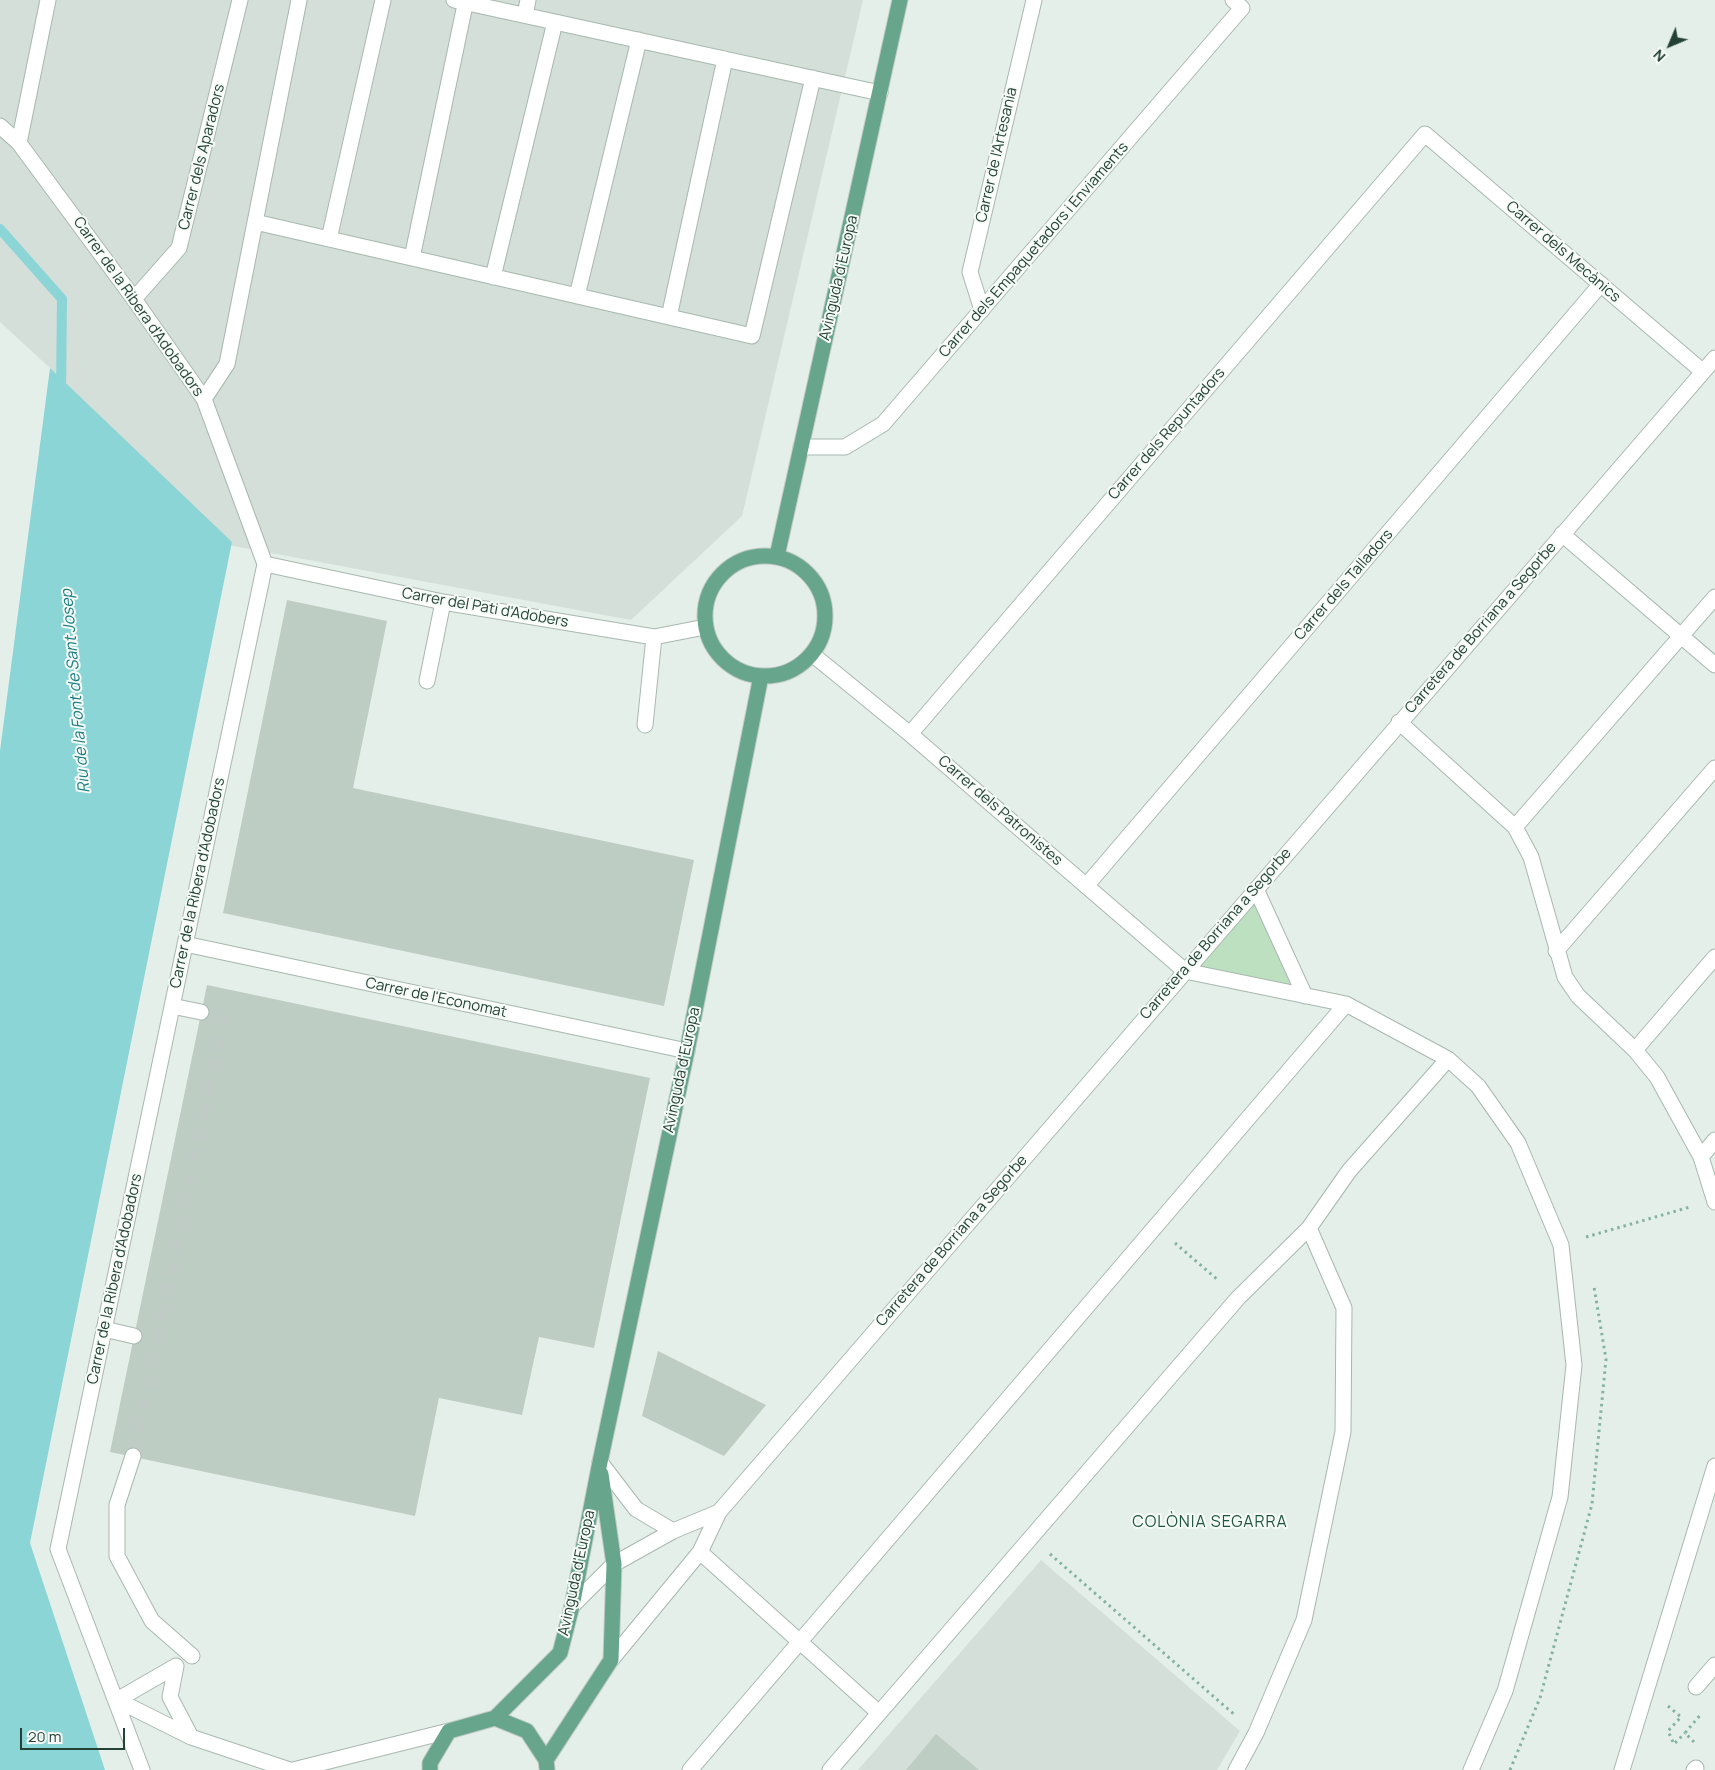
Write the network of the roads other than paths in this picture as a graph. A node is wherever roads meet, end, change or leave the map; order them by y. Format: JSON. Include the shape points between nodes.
{"nodes":[{"id":1,"x":48,"y":0,"type":"edge"},
{"id":2,"x":240,"y":0,"type":"edge"},
{"id":3,"x":299,"y":0,"type":"edge"},
{"id":4,"x":383,"y":0,"type":"edge"},
{"id":5,"x":528,"y":0,"type":"edge"},
{"id":6,"x":900,"y":0,"type":"edge"},
{"id":7,"x":1034,"y":0,"type":"edge"},
{"id":8,"x":462,"y":1,"type":"edge"},
{"id":9,"x":1237,"y":4,"type":"edge"},
{"id":10,"x":525,"y":16,"type":"junction"},
{"id":11,"x":555,"y":22,"type":"junction"},
{"id":12,"x":639,"y":40,"type":"junction"},
{"id":13,"x":725,"y":59,"type":"junction"},
{"id":14,"x":813,"y":78,"type":"junction"},
{"id":15,"x":880,"y":93,"type":"junction"},
{"id":16,"x":0,"y":126,"type":"edge"},
{"id":17,"x":1425,"y":134,"type":"joint"},
{"id":18,"x":19,"y":143,"type":"junction"},
{"id":19,"x":256,"y":222,"type":"junction"},
{"id":20,"x":329,"y":239,"type":"junction"},
{"id":21,"x":412,"y":258,"type":"junction"},
{"id":22,"x":493,"y":276,"type":"junction"},
{"id":23,"x":1601,"y":284,"type":"junction"},
{"id":24,"x":577,"y":296,"type":"junction"},
{"id":25,"x":134,"y":299,"type":"junction"},
{"id":26,"x":982,"y":310,"type":"junction"},
{"id":27,"x":669,"y":317,"type":"junction"},
{"id":28,"x":1715,"y":358,"type":"edge"},
{"id":29,"x":1702,"y":371,"type":"junction"},
{"id":30,"x":204,"y":399,"type":"junction"},
{"id":31,"x":801,"y":447,"type":"junction"},
{"id":32,"x":1562,"y":534,"type":"junction"},
{"id":33,"x":776,"y":556,"type":"junction"},
{"id":34,"x":265,"y":564,"type":"junction"},
{"id":35,"x":1715,"y":597,"type":"edge"},
{"id":36,"x":443,"y":602,"type":"junction"},
{"id":37,"x":705,"y":627,"type":"junction"},
{"id":38,"x":1681,"y":636,"type":"junction"},
{"id":39,"x":654,"y":637,"type":"junction"},
{"id":40,"x":812,"y":654,"type":"junction"},
{"id":41,"x":1715,"y":665,"type":"edge"},
{"id":42,"x":761,"y":676,"type":"junction"},
{"id":43,"x":427,"y":681,"type":"dead end"},
{"id":44,"x":1399,"y":722,"type":"junction"},
{"id":45,"x":645,"y":725,"type":"dead end"},
{"id":46,"x":910,"y":734,"type":"junction"},
{"id":47,"x":1715,"y":768,"type":"edge"},
{"id":48,"x":1515,"y":828,"type":"junction"},
{"id":49,"x":1086,"y":886,"type":"junction"},
{"id":50,"x":1256,"y":889,"type":"junction"},
{"id":51,"x":185,"y":944,"type":"junction"},
{"id":52,"x":1556,"y":951,"type":"junction"},
{"id":53,"x":1715,"y":957,"type":"edge"},
{"id":54,"x":1185,"y":971,"type":"junction"},
{"id":55,"x":1305,"y":996,"type":"junction"},
{"id":56,"x":1346,"y":1004,"type":"junction"},
{"id":57,"x":172,"y":1006,"type":"junction"},
{"id":58,"x":201,"y":1012,"type":"tunnel mouth"},
{"id":59,"x":1635,"y":1050,"type":"junction"},
{"id":60,"x":687,"y":1051,"type":"junction"},
{"id":61,"x":1448,"y":1060,"type":"junction"},
{"id":62,"x":1715,"y":1140,"type":"edge"},
{"id":63,"x":1700,"y":1157,"type":"junction"},
{"id":64,"x":1715,"y":1201,"type":"edge"},
{"id":65,"x":1309,"y":1228,"type":"junction"},
{"id":66,"x":104,"y":1329,"type":"junction"},
{"id":67,"x":134,"y":1336,"type":"dead end"},
{"id":68,"x":133,"y":1456,"type":"tunnel mouth"},
{"id":69,"x":600,"y":1462,"type":"junction"},
{"id":70,"x":1715,"y":1466,"type":"edge"},
{"id":71,"x":1715,"y":1494,"type":"edge"},
{"id":72,"x":1704,"y":1507,"type":"junction"},
{"id":73,"x":719,"y":1512,"type":"junction"},
{"id":74,"x":673,"y":1530,"type":"junction"},
{"id":75,"x":700,"y":1552,"type":"junction"},
{"id":76,"x":614,"y":1564,"type":"junction"},
{"id":77,"x":572,"y":1606,"type":"junction"},
{"id":78,"x":799,"y":1642,"type":"junction"},
{"id":79,"x":192,"y":1656,"type":"dead end"},
{"id":80,"x":611,"y":1660,"type":"junction"},
{"id":81,"x":1715,"y":1664,"type":"edge"},
{"id":82,"x":1696,"y":1687,"type":"dead end"},
{"id":83,"x":117,"y":1700,"type":"junction"},
{"id":84,"x":879,"y":1713,"type":"junction"},
{"id":85,"x":495,"y":1718,"type":"junction"},
{"id":86,"x":449,"y":1732,"type":"junction"},
{"id":87,"x":191,"y":1738,"type":"junction"},
{"id":88,"x":547,"y":1765,"type":"edge"},
{"id":89,"x":142,"y":1770,"type":"edge"},
{"id":90,"x":291,"y":1770,"type":"edge"},
{"id":91,"x":430,"y":1770,"type":"edge"},
{"id":92,"x":690,"y":1770,"type":"edge"},
{"id":93,"x":830,"y":1770,"type":"edge"},
{"id":94,"x":1236,"y":1770,"type":"edge"},
{"id":95,"x":1471,"y":1770,"type":"edge"},
{"id":96,"x":1622,"y":1770,"type":"edge"}],
"edges":[{"from":1,"to":18,"type":"street"},
{"from":2,"to":25,"type":"street","name":"Carrer dels Aparadors","via":[[179,248]]},
{"from":3,"to":19,"type":"street"},
{"from":4,"to":20,"type":"street"},
{"from":5,"to":10,"type":"street"},
{"from":6,"to":15,"type":"main road","name":"Avinguda d'Europa"},
{"from":7,"to":26,"type":"street","name":"Carrer de l'Artesania","via":[[970,272]]},
{"from":8,"to":10,"type":"street"},
{"from":8,"to":21,"type":"street"},
{"from":9,"to":26,"type":"street","name":"Carrer dels Empaquetadors i Enviaments"},
{"from":10,"to":11,"type":"street"},
{"from":11,"to":12,"type":"street"},
{"from":11,"to":22,"type":"street"},
{"from":12,"to":13,"type":"street"},
{"from":12,"to":24,"type":"street"},
{"from":13,"to":14,"type":"street"},
{"from":13,"to":27,"type":"street"},
{"from":14,"to":15,"type":"street"},
{"from":14,"to":27,"type":"street","via":[[752,336]]},
{"from":15,"to":31,"type":"main road","name":"Avinguda d'Europa"},
{"from":16,"to":18,"type":"street","name":"Carrer de la Ribera d'Adobadors"},
{"from":17,"to":23,"type":"street","name":"Carrer dels Mecànics"},
{"from":17,"to":46,"type":"street","name":"Carrer dels Repuntadors"},
{"from":18,"to":25,"type":"street","name":"Carrer de la Ribera d'Adobadors"},
{"from":19,"to":20,"type":"street"},
{"from":19,"to":30,"type":"street","via":[[227,364]]},
{"from":20,"to":21,"type":"street"},
{"from":21,"to":22,"type":"street"},
{"from":22,"to":24,"type":"street"},
{"from":23,"to":29,"type":"street","name":"Carrer dels Mecànics"},
{"from":23,"to":49,"type":"street","name":"Carrer dels Talladors"},
{"from":24,"to":27,"type":"street"},
{"from":25,"to":30,"type":"street","name":"Carrer de la Ribera d'Adobadors"},
{"from":26,"to":31,"type":"street","name":"Carrer dels Empaquetadors i Enviaments","via":[[883,424],[845,448]]},
{"from":28,"to":29,"type":"street","name":"Carretera de Borriana a Segorbe"},
{"from":29,"to":32,"type":"street","name":"Carretera de Borriana a Segorbe"},
{"from":30,"to":34,"type":"street","name":"Carrer de la Ribera d'Adobadors"},
{"from":31,"to":33,"type":"main road","name":"Avinguda d'Europa"},
{"from":32,"to":38,"type":"street"},
{"from":32,"to":44,"type":"street","name":"Carretera de Borriana a Segorbe"},
{"from":33,"to":37,"type":"main road","via":[[738,561],[722,572],[710,589],[705,607]]},
{"from":33,"to":40,"type":"main road","via":[[796,563],[811,577],[822,595],[826,615],[822,636]]},
{"from":34,"to":36,"type":"street","name":"Carrer del Pati d'Adobers"},
{"from":34,"to":51,"type":"street","name":"Carrer de la Ribera d'Adobadors"},
{"from":35,"to":38,"type":"street"},
{"from":36,"to":39,"type":"street","name":"Carrer del Pati d'Adobers"},
{"from":36,"to":43,"type":"street"},
{"from":37,"to":39,"type":"street","name":"Carrer del Pati d'Adobers"},
{"from":37,"to":42,"type":"main road","via":[[712,645],[725,661],[742,671]]},
{"from":38,"to":41,"type":"street"},
{"from":38,"to":48,"type":"street"},
{"from":39,"to":45,"type":"street"},
{"from":40,"to":42,"type":"main road","via":[[798,667],[780,674]]},
{"from":40,"to":46,"type":"street","name":"Carrer dels Patronistes"},
{"from":42,"to":60,"type":"main road","name":"Avinguda d'Europa"},
{"from":44,"to":48,"type":"street"},
{"from":44,"to":50,"type":"street","name":"Carretera de Borriana a Segorbe"},
{"from":46,"to":49,"type":"street","name":"Carrer dels Patronistes"},
{"from":47,"to":52,"type":"street"},
{"from":48,"to":52,"type":"street","via":[[1531,857]]},
{"from":49,"to":54,"type":"street","name":"Carrer dels Patronistes"},
{"from":50,"to":54,"type":"street","name":"Carretera de Borriana a Segorbe"},
{"from":50,"to":55,"type":"street"},
{"from":51,"to":57,"type":"street","name":"Carrer de la Ribera d'Adobadors"},
{"from":51,"to":60,"type":"street","name":"Carrer de l'Economat"},
{"from":52,"to":59,"type":"street","via":[[1565,977],[1578,996]]},
{"from":53,"to":59,"type":"street"},
{"from":54,"to":55,"type":"street"},
{"from":54,"to":73,"type":"street","name":"Carretera de Borriana a Segorbe"},
{"from":55,"to":56,"type":"street"},
{"from":56,"to":61,"type":"street"},
{"from":56,"to":78,"type":"street"},
{"from":57,"to":58,"type":"street"},
{"from":57,"to":66,"type":"street","name":"Carrer de la Ribera d'Adobadors"},
{"from":59,"to":63,"type":"street","via":[[1657,1077]]},
{"from":60,"to":69,"type":"main road","name":"Avinguda d'Europa"},
{"from":61,"to":65,"type":"street","via":[[1349,1171]]},
{"from":61,"to":95,"type":"street","via":[[1478,1086],[1518,1143],[1561,1245],[1574,1365],[1560,1497],[1505,1691]]},
{"from":62,"to":63,"type":"street"},
{"from":63,"to":64,"type":"street"},
{"from":65,"to":84,"type":"street","via":[[1238,1298]]},
{"from":65,"to":94,"type":"street","via":[[1344,1308],[1344,1432],[1304,1620],[1256,1733]]},
{"from":66,"to":67,"type":"street"},
{"from":66,"to":83,"type":"street","name":"Carrer de la Ribera d'Adobadors","via":[[58,1549]]},
{"from":68,"to":79,"type":"street","via":[[117,1505],[117,1556],[152,1621]]},
{"from":69,"to":74,"type":"street","via":[[636,1509]]},
{"from":69,"to":76,"type":"main road","name":"Avinguda d'Europa"},
{"from":69,"to":77,"type":"main road","name":"Avinguda d'Europa"},
{"from":70,"to":72,"type":"street"},
{"from":71,"to":72,"type":"street"},
{"from":72,"to":96,"type":"street"},
{"from":73,"to":74,"type":"street"},
{"from":73,"to":75,"type":"street"},
{"from":74,"to":76,"type":"street"},
{"from":75,"to":78,"type":"street"},
{"from":75,"to":80,"type":"street"},
{"from":76,"to":77,"type":"street"},
{"from":76,"to":80,"type":"main road","name":"Avinguda d'Europa"},
{"from":77,"to":85,"type":"main road","name":"Avinguda d'Europa","via":[[560,1653]]},
{"from":78,"to":84,"type":"street"},
{"from":78,"to":92,"type":"street"},
{"from":80,"to":88,"type":"main road"},
{"from":81,"to":82,"type":"street"},
{"from":83,"to":87,"type":"street"},
{"from":83,"to":87,"type":"street","via":[[176,1666],[170,1697]]},
{"from":83,"to":89,"type":"street","name":"Carrer de la Ribera d'Adobadors"},
{"from":84,"to":93,"type":"street"},
{"from":85,"to":86,"type":"main road"},
{"from":85,"to":88,"type":"main road","via":[[527,1731]]},
{"from":86,"to":90,"type":"street"},
{"from":86,"to":91,"type":"main road","via":[[430,1762]]},
{"from":87,"to":90,"type":"street"}]}
